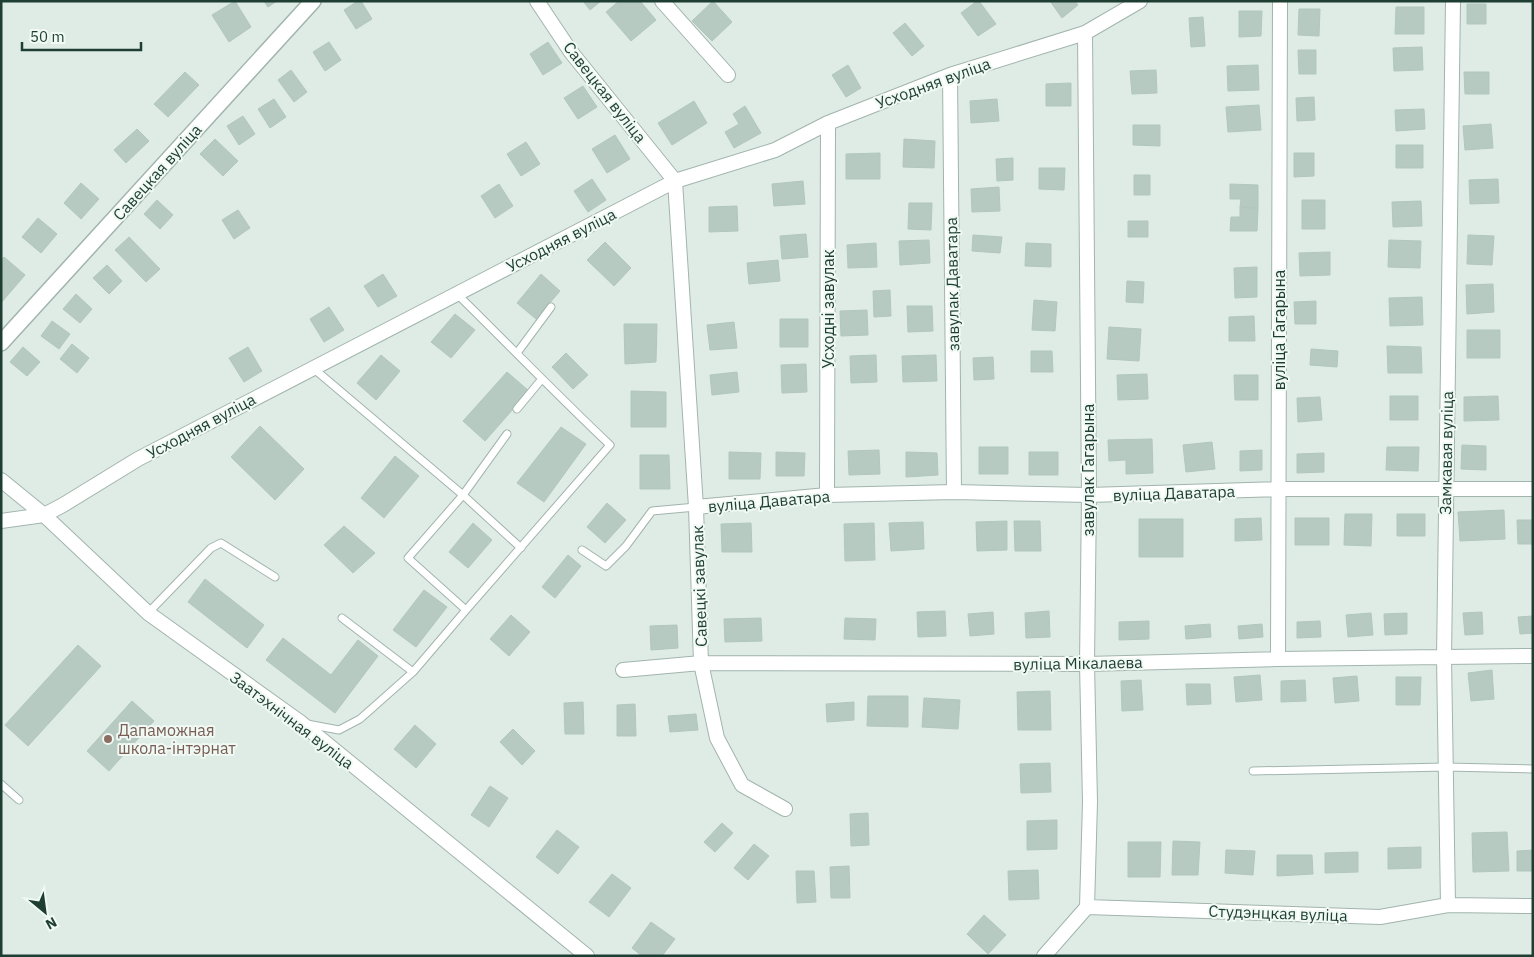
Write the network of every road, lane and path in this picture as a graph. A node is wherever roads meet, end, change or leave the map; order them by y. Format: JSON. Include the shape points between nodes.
{"nodes":[{"id":1,"x":313,"y":1,"type":"edge"},
{"id":2,"x":537,"y":1,"type":"edge"},
{"id":3,"x":662,"y":1,"type":"edge"},
{"id":4,"x":1140,"y":1,"type":"edge"},
{"id":5,"x":1280,"y":1,"type":"edge"},
{"id":6,"x":1453,"y":1,"type":"edge"},
{"id":7,"x":1086,"y":33,"type":"junction"},
{"id":8,"x":950,"y":74,"type":"junction"},
{"id":9,"x":728,"y":75,"type":"dead end"},
{"id":10,"x":828,"y":124,"type":"junction"},
{"id":11,"x":675,"y":181,"type":"junction"},
{"id":12,"x":457,"y":294,"type":"junction"},
{"id":13,"x":551,"y":307,"type":"dead end"},
{"id":14,"x":1,"y":343,"type":"edge"},
{"id":15,"x":517,"y":353,"type":"junction"},
{"id":16,"x":313,"y":368,"type":"junction"},
{"id":17,"x":541,"y":380,"type":"junction"},
{"id":18,"x":517,"y":409,"type":"dead end"},
{"id":19,"x":507,"y":434,"type":"dead end"},
{"id":20,"x":1,"y":480,"type":"edge"},
{"id":21,"x":1279,"y":489,"type":"junction"},
{"id":22,"x":1533,"y":489,"type":"edge"},
{"id":23,"x":1445,"y":490,"type":"junction"},
{"id":24,"x":954,"y":492,"type":"junction"},
{"id":25,"x":463,"y":495,"type":"junction"},
{"id":26,"x":828,"y":495,"type":"junction"},
{"id":27,"x":1089,"y":495,"type":"junction"},
{"id":28,"x":696,"y":507,"type":"junction"},
{"id":29,"x":44,"y":515,"type":"junction"},
{"id":30,"x":1,"y":521,"type":"edge"},
{"id":31,"x":520,"y":548,"type":"junction"},
{"id":32,"x":582,"y":550,"type":"dead end"},
{"id":33,"x":275,"y":577,"type":"dead end"},
{"id":34,"x":466,"y":610,"type":"junction"},
{"id":35,"x":148,"y":613,"type":"junction"},
{"id":36,"x":342,"y":618,"type":"dead end"},
{"id":37,"x":1533,"y":656,"type":"edge"},
{"id":38,"x":1444,"y":658,"type":"junction"},
{"id":39,"x":1278,"y":659,"type":"junction"},
{"id":40,"x":701,"y":664,"type":"junction"},
{"id":41,"x":1087,"y":664,"type":"junction"},
{"id":42,"x":623,"y":670,"type":"dead end"},
{"id":43,"x":413,"y":672,"type":"junction"},
{"id":44,"x":300,"y":722,"type":"junction"},
{"id":45,"x":1446,"y":767,"type":"junction"},
{"id":46,"x":1533,"y":769,"type":"edge"},
{"id":47,"x":1253,"y":771,"type":"dead end"},
{"id":48,"x":1,"y":784,"type":"edge"},
{"id":49,"x":19,"y":800,"type":"dead end"},
{"id":50,"x":785,"y":810,"type":"dead end"},
{"id":51,"x":1448,"y":905,"type":"junction"},
{"id":52,"x":1533,"y":906,"type":"edge"},
{"id":53,"x":1087,"y":907,"type":"junction"},
{"id":54,"x":587,"y":956,"type":"edge"},
{"id":55,"x":1044,"y":956,"type":"edge"}],
"edges":[{"from":1,"to":14,"type":"street","name":"Савецкая вуліца"},
{"from":2,"to":11,"type":"street","name":"Савецкая вуліца","via":[[571,52]]},
{"from":3,"to":9,"type":"street"},
{"from":4,"to":7,"type":"street","name":"Усходняя вуліца"},
{"from":5,"to":21,"type":"street","name":"вуліца Гагарына"},
{"from":6,"to":23,"type":"street","name":"Замкавая вуліца"},
{"from":7,"to":8,"type":"street","name":"Усходняя вуліца"},
{"from":7,"to":27,"type":"street","name":"завулак Гагарына"},
{"from":8,"to":10,"type":"street","name":"Усходняя вуліца"},
{"from":8,"to":24,"type":"street","name":"завулак Даватара"},
{"from":10,"to":11,"type":"street","name":"Усходняя вуліца","via":[[775,150]]},
{"from":10,"to":26,"type":"street","name":"Усходні завулак"},
{"from":11,"to":12,"type":"street","name":"Усходняя вуліца"},
{"from":11,"to":28,"type":"street","name":"Савецкі завулак"},
{"from":12,"to":15,"type":"lane"},
{"from":12,"to":16,"type":"street","name":"Усходняя вуліца"},
{"from":13,"to":15,"type":"lane"},
{"from":15,"to":17,"type":"lane"},
{"from":16,"to":25,"type":"lane"},
{"from":16,"to":29,"type":"street","name":"Усходняя вуліца","via":[[138,459]]},
{"from":17,"to":18,"type":"lane"},
{"from":17,"to":31,"type":"lane","via":[[610,445]]},
{"from":19,"to":25,"type":"lane"},
{"from":20,"to":29,"type":"street","name":"Заатэхнічная вуліца"},
{"from":21,"to":23,"type":"street","name":"вуліца Даватара"},
{"from":21,"to":27,"type":"street","name":"вуліца Даватара"},
{"from":21,"to":39,"type":"street","name":"вуліца Гагарына"},
{"from":22,"to":23,"type":"street","name":"вуліца Даватара"},
{"from":23,"to":38,"type":"street","name":"Замкавая вуліца"},
{"from":24,"to":26,"type":"street","name":"вуліца Даватара"},
{"from":24,"to":27,"type":"street","name":"вуліца Даватара"},
{"from":25,"to":31,"type":"lane"},
{"from":25,"to":34,"type":"lane","via":[[408,558]]},
{"from":26,"to":28,"type":"street","name":"вуліца Даватара"},
{"from":27,"to":41,"type":"street","name":"завулак Гагарына"},
{"from":28,"to":32,"type":"lane","via":[[652,511],[626,546],[606,566]]},
{"from":28,"to":40,"type":"street","name":"Савецкі завулак"},
{"from":29,"to":30,"type":"street","name":"Усходняя вуліца"},
{"from":29,"to":35,"type":"street","name":"Заатэхнічная вуліца"},
{"from":31,"to":34,"type":"lane"},
{"from":33,"to":35,"type":"lane","via":[[221,543],[211,548]]},
{"from":34,"to":43,"type":"lane"},
{"from":35,"to":44,"type":"street","name":"Заатэхнічная вуліца"},
{"from":36,"to":43,"type":"lane"},
{"from":37,"to":38,"type":"street","name":"вуліца Мікалаева"},
{"from":38,"to":39,"type":"street","name":"вуліца Мікалаева"},
{"from":38,"to":45,"type":"street","name":"Замкавая вуліца"},
{"from":39,"to":41,"type":"street","name":"вуліца Мікалаева"},
{"from":40,"to":41,"type":"street","name":"вуліца Мікалаева"},
{"from":40,"to":42,"type":"street","name":"вуліца Мікалаева"},
{"from":40,"to":50,"type":"street","name":"Савецкі завулак","via":[[717,738],[742,785]]},
{"from":41,"to":53,"type":"street","name":"завулак Гагарына","via":[[1090,802]]},
{"from":43,"to":44,"type":"lane","via":[[360,719],[339,730]]},
{"from":44,"to":54,"type":"street","name":"Заатэхнічная вуліца"},
{"from":45,"to":46,"type":"lane"},
{"from":45,"to":47,"type":"lane"},
{"from":45,"to":51,"type":"street","name":"Замкавая вуліца"},
{"from":48,"to":49,"type":"lane"},
{"from":51,"to":52,"type":"street","name":"Студэнцкая вуліца"},
{"from":51,"to":53,"type":"street","name":"Студэнцкая вуліца","via":[[1380,916]]},
{"from":53,"to":55,"type":"street"}]}
